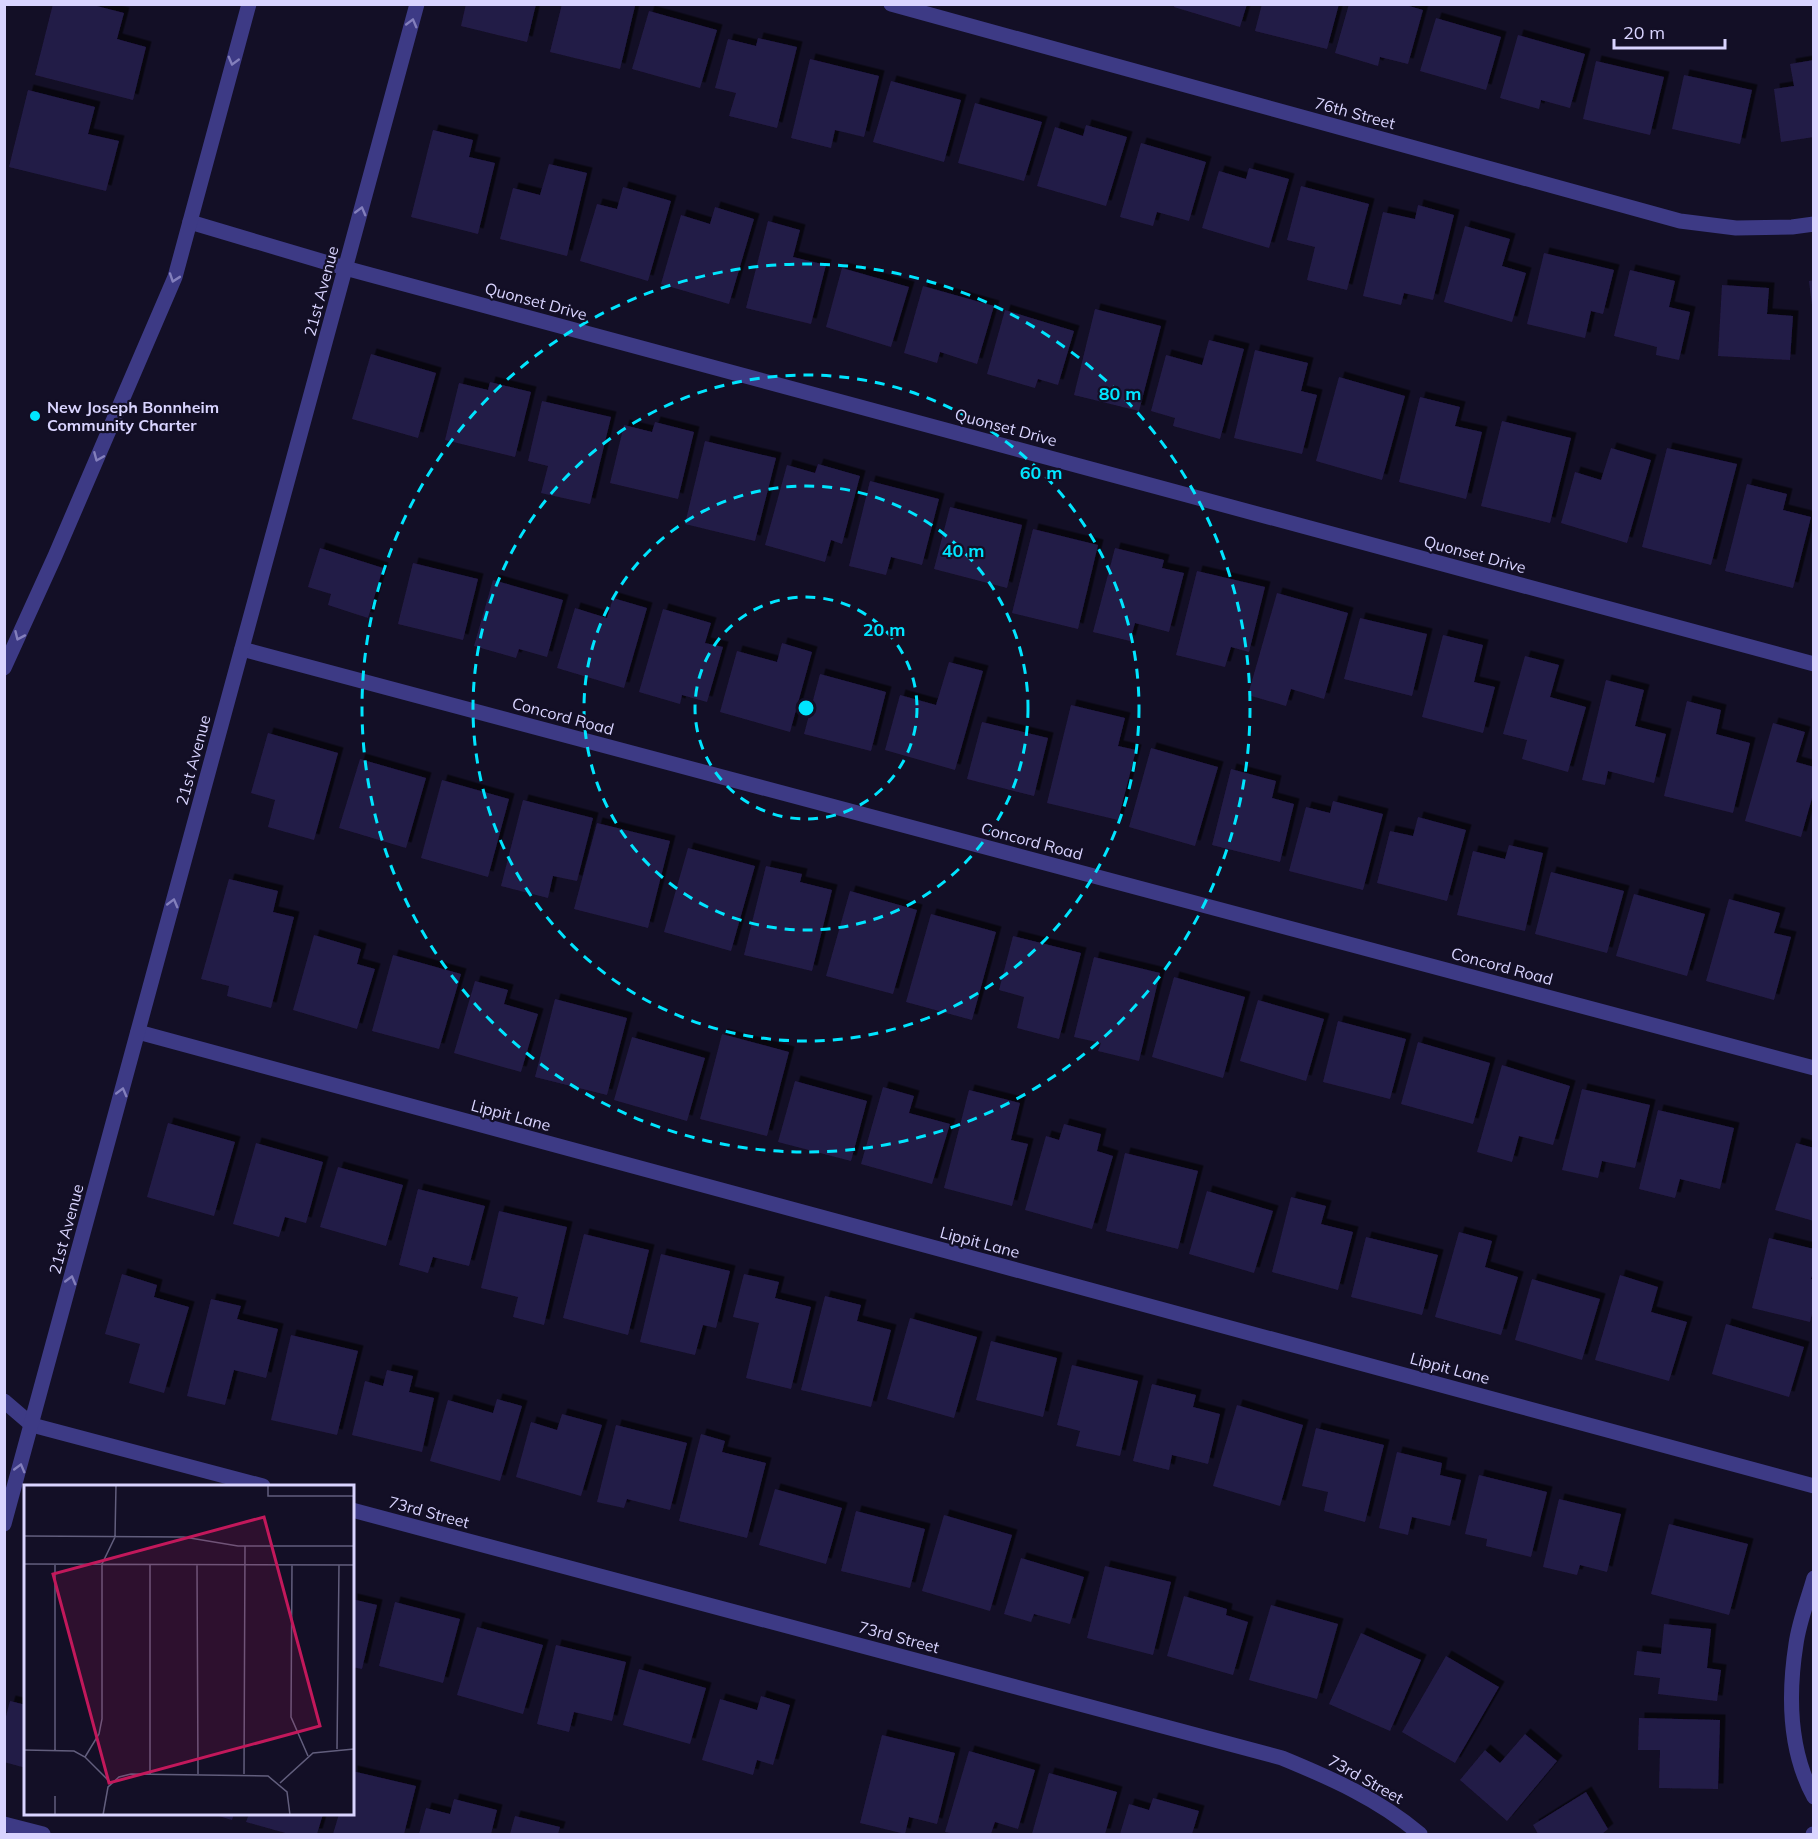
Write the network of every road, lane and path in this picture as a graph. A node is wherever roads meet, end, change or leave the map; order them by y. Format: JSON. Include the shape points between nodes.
{"nodes":[{"id":1,"x":249,"y":4,"type":"edge"},
{"id":2,"x":417,"y":4,"type":"edge"},
{"id":3,"x":891,"y":4,"type":"edge"},
{"id":4,"x":190,"y":222,"type":"junction"},
{"id":5,"x":1814,"y":224,"type":"edge"},
{"id":6,"x":345,"y":268,"type":"junction"},
{"id":7,"x":242,"y":649,"type":"junction"},
{"id":8,"x":1814,"y":664,"type":"edge"},
{"id":9,"x":4,"y":668,"type":"edge"},
{"id":10,"x":138,"y":1032,"type":"junction"},
{"id":11,"x":1814,"y":1068,"type":"edge"},
{"id":12,"x":4,"y":1401,"type":"edge"},
{"id":13,"x":32,"y":1425,"type":"junction"},
{"id":14,"x":259,"y":1485,"type":"edge"},
{"id":15,"x":1814,"y":1486,"type":"edge"},
{"id":16,"x":354,"y":1511,"type":"edge"},
{"id":17,"x":4,"y":1524,"type":"edge"},
{"id":18,"x":1814,"y":1578,"type":"edge"},
{"id":19,"x":1814,"y":1797,"type":"edge"},
{"id":20,"x":4,"y":1824,"type":"edge"},
{"id":21,"x":43,"y":1834,"type":"edge"},
{"id":22,"x":1420,"y":1834,"type":"edge"}],
"edges":[{"from":1,"to":4,"type":"street","one_way":true},
{"from":6,"to":2,"type":"street","name":"21st Avenue","one_way":true},
{"from":3,"to":5,"type":"street","name":"76th Street","via":[[1680,221],[1736,228]]},
{"from":4,"to":6,"type":"street","name":"Quonset Drive"},
{"from":4,"to":9,"type":"street","one_way":true,"via":[[175,277]]},
{"from":6,"to":7,"type":"street","name":"21st Avenue"},
{"from":6,"to":8,"type":"street","name":"Quonset Drive"},
{"from":10,"to":7,"type":"street","name":"21st Avenue","one_way":true},
{"from":7,"to":11,"type":"street","name":"Concord Road"},
{"from":13,"to":10,"type":"street","name":"21st Avenue","one_way":true},
{"from":10,"to":15,"type":"street","name":"Lippit Lane"},
{"from":12,"to":13,"type":"street"},
{"from":13,"to":14,"type":"street"},
{"from":17,"to":13,"type":"street","name":"21st Avenue","one_way":true},
{"from":16,"to":22,"type":"street","name":"73rd Street","via":[[1282,1758],[1341,1783]]},
{"from":18,"to":19,"type":"street","via":[[1796,1642],[1791,1693],[1796,1745]]},
{"from":20,"to":21,"type":"street"}]}
